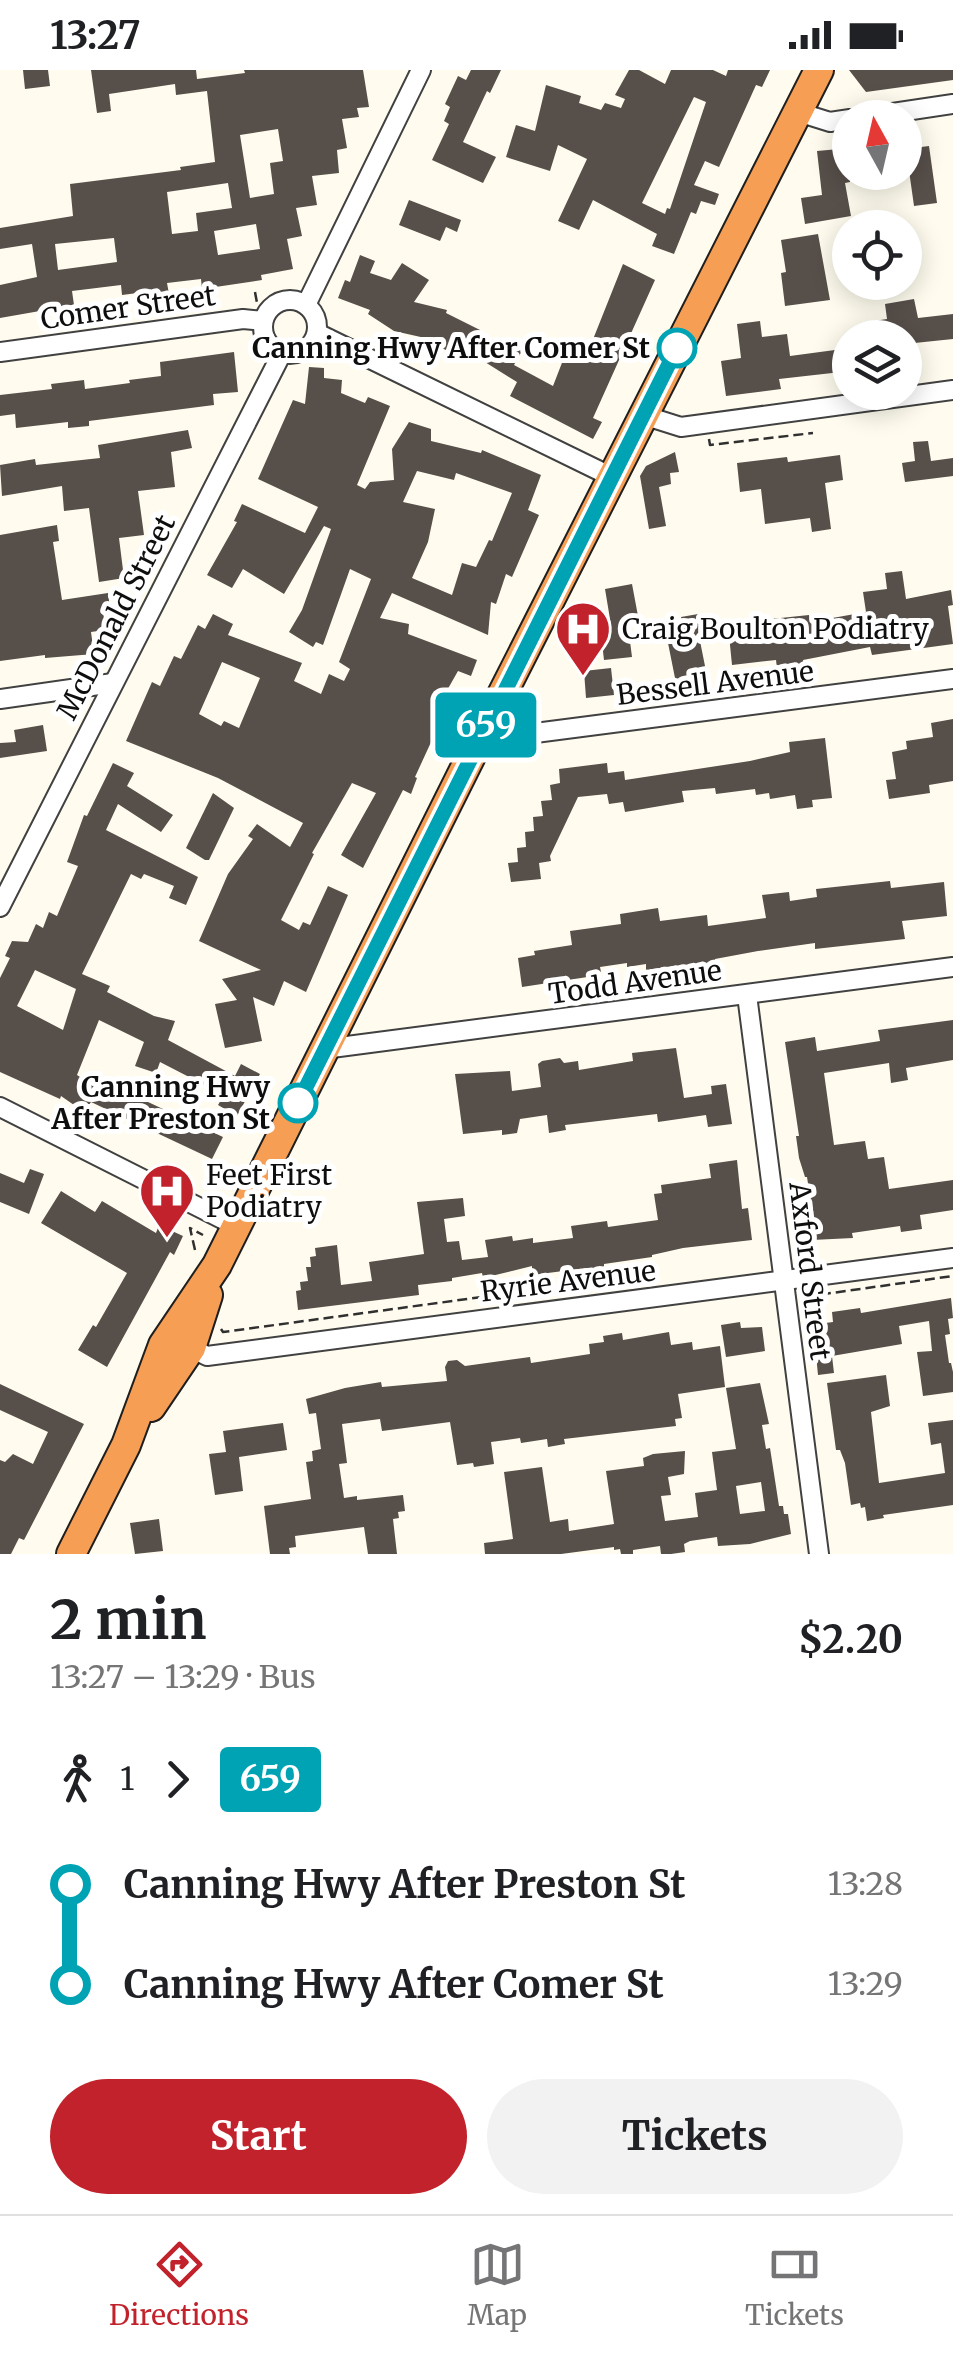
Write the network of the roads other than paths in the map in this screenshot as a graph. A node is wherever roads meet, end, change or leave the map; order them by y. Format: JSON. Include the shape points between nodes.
{"nodes":[{"id":1,"x":422,"y":70,"type":"edge"},
{"id":2,"x":819,"y":70,"type":"edge"},
{"id":3,"x":953,"y":104,"type":"edge"},
{"id":4,"x":922,"y":109,"type":"edge"},
{"id":5,"x":798,"y":112,"type":"junction"},
{"id":6,"x":832,"y":122,"type":"edge"},
{"id":7,"x":306,"y":305,"type":"junction"},
{"id":8,"x":263,"y":321,"type":"junction"},
{"id":9,"x":317,"y":333,"type":"junction"},
{"id":10,"x":0,"y":352,"type":"edge"},
{"id":11,"x":282,"y":354,"type":"junction"},
{"id":12,"x":953,"y":390,"type":"edge"},
{"id":13,"x":642,"y":415,"type":"junction"},
{"id":14,"x":612,"y":478,"type":"junction"},
{"id":15,"x":953,"y":679,"type":"edge"},
{"id":16,"x":113,"y":683,"type":"junction"},
{"id":17,"x":0,"y":698,"type":"edge"},
{"id":18,"x":485,"y":728,"type":"junction"},
{"id":19,"x":0,"y":907,"type":"edge"},
{"id":20,"x":953,"y":966,"type":"edge"},
{"id":21,"x":747,"y":994,"type":"junction"},
{"id":22,"x":324,"y":1049,"type":"junction"},
{"id":23,"x":0,"y":1107,"type":"edge"},
{"id":24,"x":236,"y":1226,"type":"junction"},
{"id":25,"x":206,"y":1258,"type":"junction"},
{"id":26,"x":953,"y":1258,"type":"edge"},
{"id":27,"x":783,"y":1280,"type":"junction"},
{"id":28,"x":191,"y":1348,"type":"junction"},
{"id":29,"x":126,"y":1445,"type":"junction"},
{"id":30,"x":72,"y":1554,"type":"edge"},
{"id":31,"x":820,"y":1554,"type":"edge"}],
"edges":[{"from":1,"to":7,"type":"street"},
{"from":2,"to":5,"type":"highway"},
{"from":3,"to":4,"type":"street"},
{"from":5,"to":6,"type":"street"},
{"from":5,"to":13,"type":"highway"},
{"from":7,"to":8,"type":"street","via":[[282,301]]},
{"from":7,"to":9,"type":"street"},
{"from":8,"to":10,"type":"street","name":"Comer Street"},
{"from":8,"to":11,"type":"street","via":[[267,342]]},
{"from":9,"to":11,"type":"street","via":[[306,349]]},
{"from":9,"to":14,"type":"street"},
{"from":11,"to":16,"type":"street","name":"McDonald Street"},
{"from":12,"to":13,"type":"street","via":[[681,428]]},
{"from":13,"to":14,"type":"highway"},
{"from":14,"to":18,"type":"highway"},
{"from":15,"to":18,"type":"street","name":"Bessell Avenue","via":[[512,736]]},
{"from":16,"to":17,"type":"street"},
{"from":16,"to":19,"type":"street","name":"McDonald Street"},
{"from":18,"to":22,"type":"highway"},
{"from":20,"to":21,"type":"street","name":"Todd Avenue"},
{"from":21,"to":22,"type":"street","name":"Todd Avenue"},
{"from":21,"to":27,"type":"street","name":"Axford Street"},
{"from":22,"to":24,"type":"highway"},
{"from":23,"to":24,"type":"street"},
{"from":24,"to":25,"type":"highway"},
{"from":25,"to":28,"type":"highway"},
{"from":25,"to":29,"type":"highway","via":[[163,1345]]},
{"from":26,"to":27,"type":"street","name":"Ryrie Avenue"},
{"from":27,"to":28,"type":"street","name":"Ryrie Avenue","via":[[206,1356]]},
{"from":27,"to":31,"type":"street","name":"Axford Street"},
{"from":28,"to":29,"type":"highway"},
{"from":29,"to":30,"type":"highway"}]}
